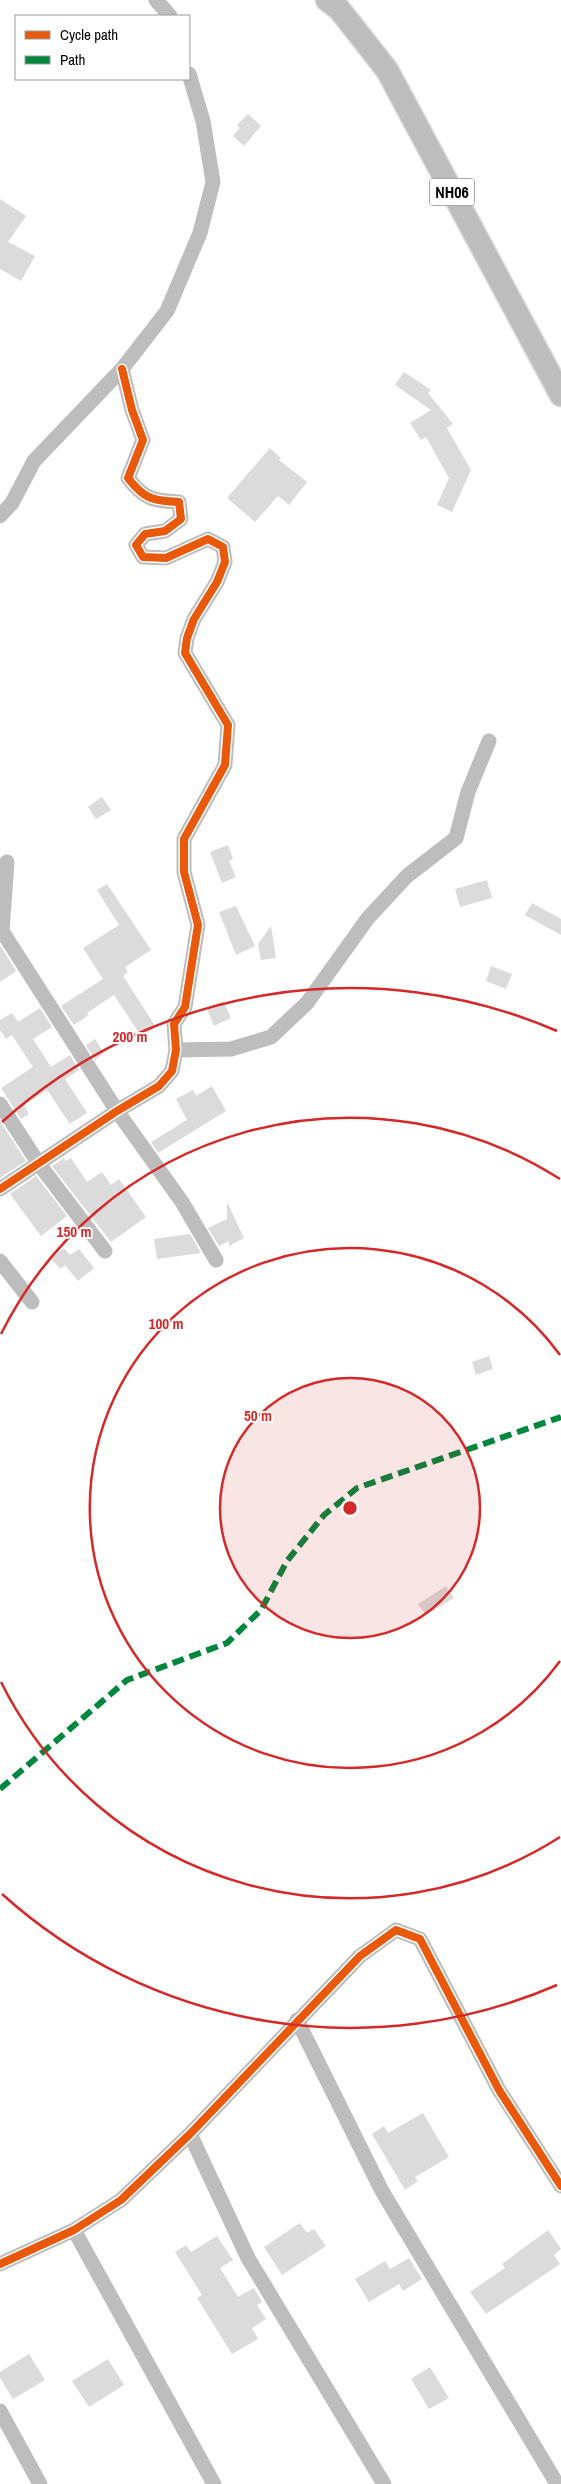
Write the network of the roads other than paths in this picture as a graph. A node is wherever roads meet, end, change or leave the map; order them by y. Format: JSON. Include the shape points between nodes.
{"nodes":[{"id":1,"x":156,"y":0,"type":"edge"},
{"id":2,"x":327,"y":0,"type":"edge"},
{"id":3,"x":169,"y":15,"type":"edge"},
{"id":4,"x":190,"y":77,"type":"edge"},
{"id":5,"x":122,"y":369,"type":"junction"},
{"id":6,"x":561,"y":395,"type":"edge"},
{"id":7,"x":0,"y":516,"type":"edge"},
{"id":8,"x":489,"y":741,"type":"dead end"},
{"id":9,"x":7,"y":862,"type":"dead end"},
{"id":10,"x":176,"y":1050,"type":"junction"},
{"id":11,"x":0,"y":1104,"type":"edge"},
{"id":12,"x":117,"y":1111,"type":"junction"},
{"id":13,"x":39,"y":1164,"type":"junction"},
{"id":14,"x":0,"y":1189,"type":"edge"},
{"id":15,"x":105,"y":1250,"type":"dead end"},
{"id":16,"x":216,"y":1260,"type":"dead end"},
{"id":17,"x":0,"y":1261,"type":"edge"},
{"id":18,"x":32,"y":1302,"type":"dead end"},
{"id":19,"x":297,"y":2020,"type":"junction"},
{"id":20,"x":190,"y":2134,"type":"junction"},
{"id":21,"x":561,"y":2186,"type":"edge"},
{"id":22,"x":74,"y":2230,"type":"junction"},
{"id":23,"x":0,"y":2264,"type":"edge"},
{"id":24,"x":0,"y":2411,"type":"edge"},
{"id":25,"x":40,"y":2484,"type":"edge"},
{"id":26,"x":214,"y":2484,"type":"edge"},
{"id":27,"x":384,"y":2484,"type":"edge"},
{"id":28,"x":557,"y":2484,"type":"edge"}],
"edges":[{"from":1,"to":3,"type":"street"},
{"from":2,"to":6,"type":"main road","number":"NH06","via":[[339,9],[387,70]]},
{"from":4,"to":5,"type":"street","via":[[203,121],[213,182],[200,234],[167,311]]},
{"from":5,"to":7,"type":"street","via":[[34,461],[12,503]]},
{"from":5,"to":10,"type":"street","via":[[143,440],[128,478],[139,492],[155,501],[178,502],[181,518],[165,531],[145,534],[136,545],[143,557],[166,558],[208,539],[223,547],[225,562],[187,638],[186,654],[228,725],[225,765],[184,839],[184,872],[198,925],[185,1007],[174,1024]]},
{"from":8,"to":10,"type":"street","via":[[468,792],[456,838],[407,876],[368,918],[308,1003],[271,1037],[231,1049]]},
{"from":9,"to":12,"type":"street","via":[[2,931]]},
{"from":10,"to":12,"type":"street","via":[[172,1071],[159,1086]]},
{"from":11,"to":13,"type":"street"},
{"from":12,"to":13,"type":"street"},
{"from":12,"to":16,"type":"street","via":[[182,1202]]},
{"from":13,"to":14,"type":"street"},
{"from":13,"to":15,"type":"street"},
{"from":17,"to":18,"type":"street"},
{"from":19,"to":20,"type":"street"},
{"from":19,"to":21,"type":"street","via":[[360,1956],[396,1930],[420,1939],[499,2090]]},
{"from":19,"to":28,"type":"street","via":[[382,2191]]},
{"from":20,"to":22,"type":"street","via":[[121,2200]]},
{"from":20,"to":27,"type":"street","via":[[248,2258]]},
{"from":22,"to":23,"type":"street"},
{"from":22,"to":26,"type":"street"},
{"from":24,"to":25,"type":"street"}]}
